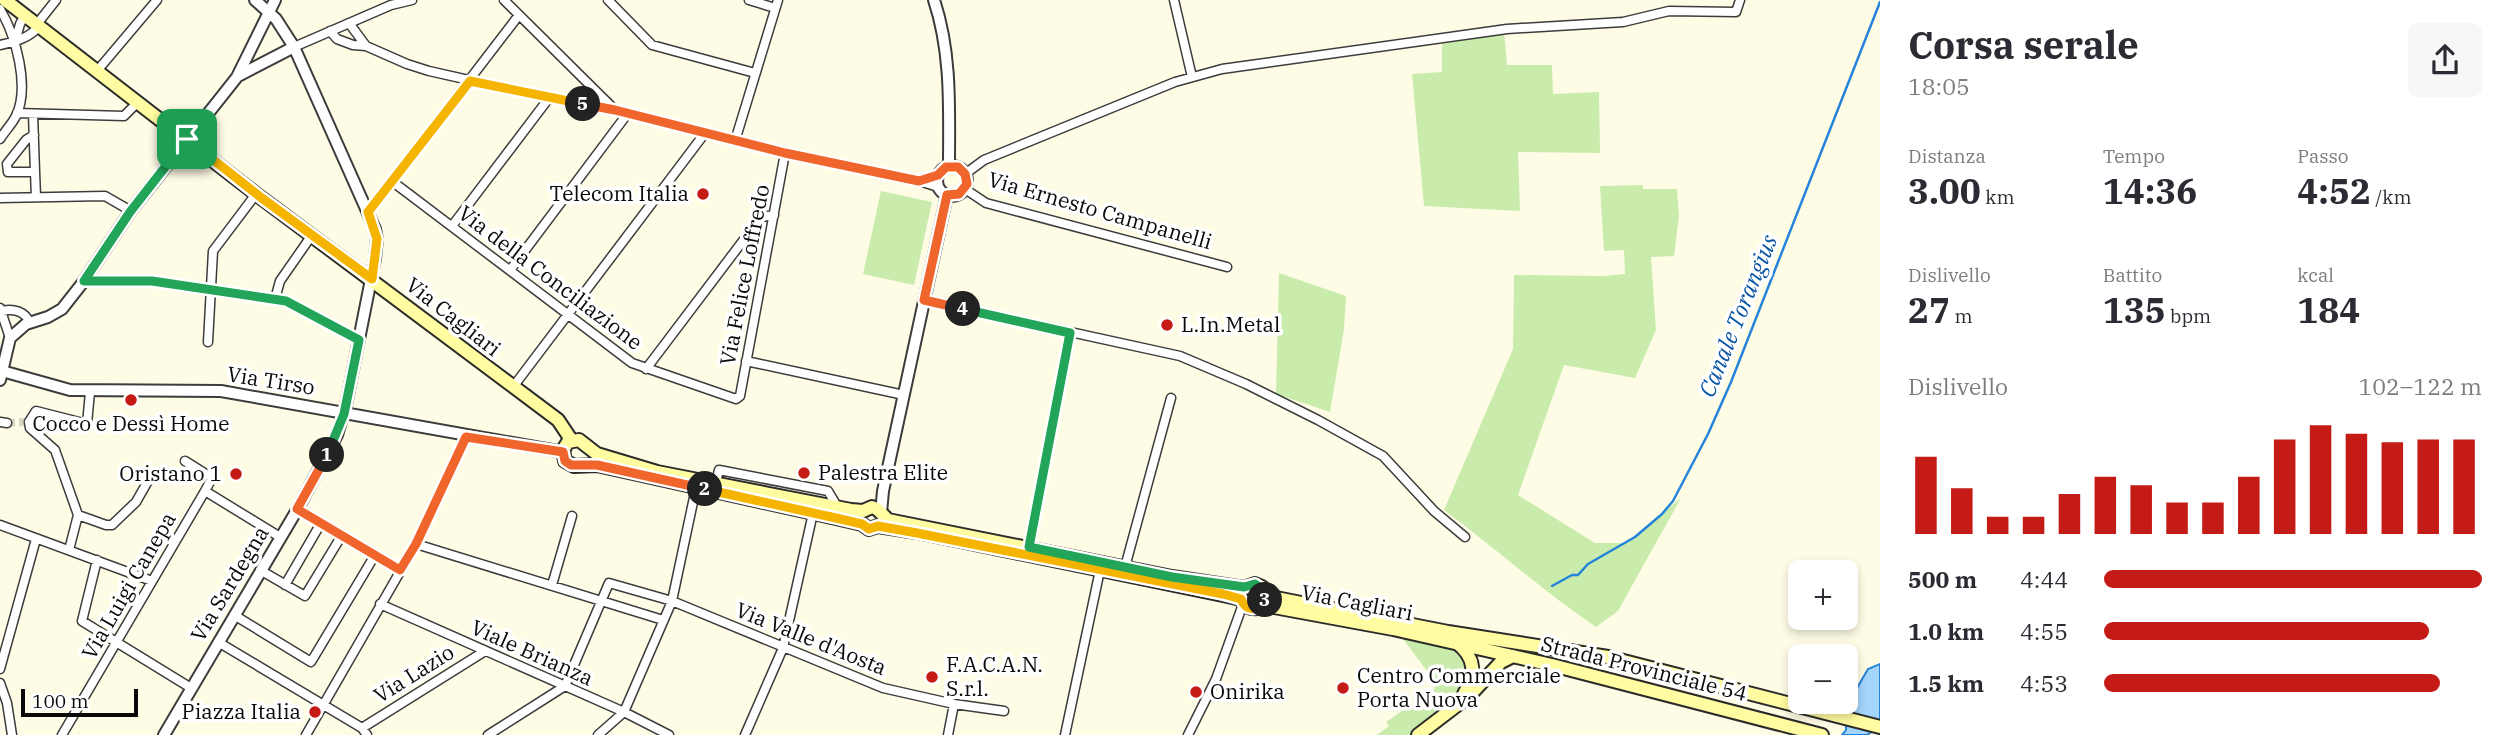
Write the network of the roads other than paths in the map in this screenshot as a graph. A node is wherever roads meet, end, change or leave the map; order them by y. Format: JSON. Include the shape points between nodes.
{"nodes":[{"id":1,"x":5,"y":0,"type":"edge"},
{"id":2,"x":56,"y":0,"type":"edge"},
{"id":3,"x":157,"y":0,"type":"edge"},
{"id":4,"x":255,"y":0,"type":"edge"},
{"id":5,"x":275,"y":0,"type":"edge"},
{"id":6,"x":412,"y":0,"type":"edge"},
{"id":7,"x":504,"y":0,"type":"edge"},
{"id":8,"x":608,"y":0,"type":"edge"},
{"id":9,"x":749,"y":0,"type":"edge"},
{"id":10,"x":934,"y":0,"type":"edge"},
{"id":11,"x":1174,"y":0,"type":"edge"},
{"id":12,"x":1740,"y":0,"type":"edge"},
{"id":13,"x":776,"y":4,"type":"edge"},
{"id":14,"x":0,"y":9,"type":"edge"},
{"id":15,"x":269,"y":12,"type":"junction"},
{"id":16,"x":25,"y":15,"type":"junction"},
{"id":17,"x":519,"y":15,"type":"junction"},
{"id":18,"x":349,"y":23,"type":"junction"},
{"id":19,"x":38,"y":25,"type":"junction"},
{"id":20,"x":330,"y":31,"type":"junction"},
{"id":21,"x":15,"y":42,"type":"junction"},
{"id":22,"x":0,"y":45,"type":"edge"},
{"id":23,"x":366,"y":46,"type":"junction"},
{"id":24,"x":294,"y":47,"type":"junction"},
{"id":25,"x":246,"y":59,"type":"junction"},
{"id":26,"x":255,"y":67,"type":"junction"},
{"id":27,"x":97,"y":71,"type":"junction"},
{"id":28,"x":755,"y":74,"type":"junction"},
{"id":29,"x":237,"y":77,"type":"junction"},
{"id":30,"x":1192,"y":77,"type":"junction"},
{"id":31,"x":470,"y":81,"type":"junction"},
{"id":32,"x":549,"y":98,"type":"junction"},
{"id":33,"x":138,"y":102,"type":"junction"},
{"id":34,"x":615,"y":110,"type":"junction"},
{"id":35,"x":17,"y":113,"type":"junction"},
{"id":36,"x":628,"y":113,"type":"junction"},
{"id":37,"x":33,"y":114,"type":"junction"},
{"id":38,"x":705,"y":133,"type":"junction"},
{"id":39,"x":34,"y":135,"type":"junction"},
{"id":40,"x":0,"y":139,"type":"edge"},
{"id":41,"x":187,"y":139,"type":"junction"},
{"id":42,"x":735,"y":141,"type":"junction"},
{"id":43,"x":785,"y":153,"type":"junction"},
{"id":44,"x":949,"y":166,"type":"junction"},
{"id":45,"x":35,"y":172,"type":"junction"},
{"id":46,"x":965,"y":174,"type":"junction"},
{"id":47,"x":938,"y":175,"type":"junction"},
{"id":48,"x":919,"y":181,"type":"junction"},
{"id":49,"x":393,"y":182,"type":"junction"},
{"id":50,"x":938,"y":187,"type":"junction"},
{"id":51,"x":965,"y":189,"type":"junction"},
{"id":52,"x":256,"y":194,"type":"junction"},
{"id":53,"x":947,"y":195,"type":"junction"},
{"id":54,"x":36,"y":197,"type":"junction"},
{"id":55,"x":0,"y":198,"type":"edge"},
{"id":56,"x":131,"y":211,"type":"junction"},
{"id":57,"x":368,"y":212,"type":"junction"},
{"id":58,"x":774,"y":215,"type":"junction"},
{"id":59,"x":452,"y":226,"type":"junction"},
{"id":60,"x":312,"y":235,"type":"junction"},
{"id":61,"x":1227,"y":267,"type":"dead end"},
{"id":62,"x":510,"y":269,"type":"junction"},
{"id":63,"x":372,"y":279,"type":"junction"},
{"id":64,"x":84,"y":281,"type":"junction"},
{"id":65,"x":211,"y":291,"type":"junction"},
{"id":66,"x":275,"y":299,"type":"junction"},
{"id":67,"x":924,"y":300,"type":"junction"},
{"id":68,"x":1,"y":310,"type":"edge"},
{"id":69,"x":568,"y":314,"type":"junction"},
{"id":70,"x":28,"y":323,"type":"junction"},
{"id":71,"x":1070,"y":333,"type":"junction"},
{"id":72,"x":10,"y":338,"type":"junction"},
{"id":73,"x":359,"y":340,"type":"junction"},
{"id":74,"x":208,"y":342,"type":"dead end"},
{"id":75,"x":747,"y":361,"type":"junction"},
{"id":76,"x":646,"y":369,"type":"junction"},
{"id":77,"x":5,"y":375,"type":"edge"},
{"id":78,"x":513,"y":387,"type":"junction"},
{"id":79,"x":90,"y":392,"type":"junction"},
{"id":80,"x":904,"y":395,"type":"junction"},
{"id":81,"x":1171,"y":398,"type":"dead end"},
{"id":82,"x":734,"y":400,"type":"joint"},
{"id":83,"x":344,"y":414,"type":"junction"},
{"id":84,"x":466,"y":437,"type":"junction"},
{"id":85,"x":572,"y":440,"type":"junction"},
{"id":86,"x":587,"y":446,"type":"junction"},
{"id":87,"x":563,"y":452,"type":"junction"},
{"id":88,"x":185,"y":461,"type":"dead end"},
{"id":89,"x":582,"y":464,"type":"junction"},
{"id":90,"x":148,"y":481,"type":"dead end"},
{"id":91,"x":696,"y":488,"type":"junction"},
{"id":92,"x":205,"y":491,"type":"junction"},
{"id":93,"x":882,"y":495,"type":"junction"},
{"id":94,"x":297,"y":509,"type":"junction"},
{"id":95,"x":813,"y":513,"type":"junction"},
{"id":96,"x":78,"y":515,"type":"junction"},
{"id":97,"x":864,"y":515,"type":"junction"},
{"id":98,"x":572,"y":516,"type":"dead end"},
{"id":99,"x":880,"y":519,"type":"junction"},
{"id":100,"x":321,"y":523,"type":"junction"},
{"id":101,"x":0,"y":525,"type":"edge"},
{"id":102,"x":342,"y":535,"type":"junction"},
{"id":103,"x":280,"y":537,"type":"junction"},
{"id":104,"x":1465,"y":537,"type":"dead end"},
{"id":105,"x":36,"y":539,"type":"junction"},
{"id":106,"x":416,"y":544,"type":"junction"},
{"id":107,"x":1029,"y":547,"type":"junction"},
{"id":108,"x":69,"y":550,"type":"junction"},
{"id":109,"x":375,"y":555,"type":"junction"},
{"id":110,"x":97,"y":560,"type":"junction"},
{"id":111,"x":1125,"y":567,"type":"junction"},
{"id":112,"x":260,"y":570,"type":"junction"},
{"id":113,"x":400,"y":570,"type":"junction"},
{"id":114,"x":1100,"y":570,"type":"junction"},
{"id":115,"x":152,"y":581,"type":"junction"},
{"id":116,"x":285,"y":585,"type":"junction"},
{"id":117,"x":552,"y":585,"type":"junction"},
{"id":118,"x":601,"y":600,"type":"junction"},
{"id":119,"x":1251,"y":600,"type":"junction"},
{"id":120,"x":672,"y":601,"type":"junction"},
{"id":121,"x":380,"y":604,"type":"junction"},
{"id":122,"x":234,"y":615,"type":"junction"},
{"id":123,"x":663,"y":620,"type":"junction"},
{"id":124,"x":1238,"y":623,"type":"junction"},
{"id":125,"x":1450,"y":638,"type":"junction"},
{"id":126,"x":218,"y":642,"type":"junction"},
{"id":127,"x":117,"y":643,"type":"junction"},
{"id":128,"x":783,"y":648,"type":"junction"},
{"id":129,"x":485,"y":651,"type":"junction"},
{"id":130,"x":1513,"y":656,"type":"junction"},
{"id":131,"x":0,"y":669,"type":"edge"},
{"id":132,"x":0,"y":683,"type":"edge"},
{"id":133,"x":565,"y":686,"type":"junction"},
{"id":134,"x":191,"y":688,"type":"junction"},
{"id":135,"x":1459,"y":703,"type":"junction"},
{"id":136,"x":324,"y":704,"type":"junction"},
{"id":137,"x":954,"y":704,"type":"junction"},
{"id":138,"x":624,"y":712,"type":"junction"},
{"id":139,"x":1004,"y":712,"type":"dead end"},
{"id":140,"x":1880,"y":727,"type":"edge"},
{"id":141,"x":365,"y":731,"type":"edge"},
{"id":142,"x":12,"y":735,"type":"edge"},
{"id":143,"x":62,"y":735,"type":"edge"},
{"id":144,"x":164,"y":735,"type":"edge"},
{"id":145,"x":306,"y":735,"type":"edge"},
{"id":146,"x":488,"y":735,"type":"edge"},
{"id":147,"x":598,"y":735,"type":"edge"},
{"id":148,"x":670,"y":735,"type":"edge"},
{"id":149,"x":745,"y":735,"type":"edge"},
{"id":150,"x":948,"y":735,"type":"edge"},
{"id":151,"x":1065,"y":735,"type":"edge"},
{"id":152,"x":1188,"y":735,"type":"edge"},
{"id":153,"x":1418,"y":735,"type":"edge"},
{"id":154,"x":1822,"y":735,"type":"edge"}],
"edges":[{"from":1,"to":16,"type":"main road","name":"Via Cagliari"},
{"from":2,"to":19,"type":"street"},
{"from":3,"to":27,"type":"street"},
{"from":4,"to":15,"type":"street","name":"Via Sardegna"},
{"from":5,"to":15,"type":"street"},
{"from":6,"to":18,"type":"street"},
{"from":7,"to":17,"type":"street"},
{"from":8,"to":28,"type":"street","via":[[652,45]]},
{"from":9,"to":13,"type":"street"},
{"from":10,"to":44,"type":"street","via":[[948,67]]},
{"from":11,"to":30,"type":"street"},
{"from":12,"to":30,"type":"street","via":[[1736,12],[1669,11],[1623,22],[1507,29]]},
{"from":13,"to":28,"type":"street"},
{"from":14,"to":21,"type":"street"},
{"from":15,"to":24,"type":"street","name":"Via Sardegna"},
{"from":15,"to":25,"type":"street"},
{"from":16,"to":19,"type":"main road","name":"Via Cagliari"},
{"from":16,"to":21,"type":"street"},
{"from":17,"to":31,"type":"street"},
{"from":17,"to":34,"type":"street"},
{"from":18,"to":20,"type":"street"},
{"from":18,"to":23,"type":"street"},
{"from":19,"to":21,"type":"street","via":[[36,31]]},
{"from":19,"to":27,"type":"main road","name":"Via Cagliari"},
{"from":20,"to":23,"type":"street","via":[[337,38]]},
{"from":20,"to":24,"type":"street"},
{"from":21,"to":22,"type":"street"},
{"from":21,"to":35,"type":"street","via":[[22,85]]},
{"from":23,"to":31,"type":"street","via":[[407,64]]},
{"from":24,"to":26,"type":"street"},
{"from":24,"to":57,"type":"street","name":"Via Sardegna"},
{"from":25,"to":26,"type":"street","via":[[248,66]]},
{"from":25,"to":29,"type":"street"},
{"from":26,"to":29,"type":"street"},
{"from":27,"to":33,"type":"main road","name":"Via Cagliari"},
{"from":28,"to":42,"type":"street"},
{"from":29,"to":41,"type":"street"},
{"from":30,"to":46,"type":"street","via":[[984,160]]},
{"from":31,"to":32,"type":"street"},
{"from":31,"to":49,"type":"street"},
{"from":32,"to":34,"type":"street"},
{"from":32,"to":59,"type":"street"},
{"from":33,"to":37,"type":"street","via":[[124,116]]},
{"from":33,"to":41,"type":"main road","name":"Via Cagliari"},
{"from":34,"to":36,"type":"street"},
{"from":35,"to":37,"type":"street"},
{"from":35,"to":40,"type":"street"},
{"from":36,"to":38,"type":"street"},
{"from":36,"to":62,"type":"street"},
{"from":37,"to":39,"type":"street"},
{"from":38,"to":42,"type":"street"},
{"from":38,"to":69,"type":"street"},
{"from":39,"to":45,"type":"street"},
{"from":39,"to":45,"type":"street","via":[[7,164],[8,172]]},
{"from":41,"to":52,"type":"main road","name":"Via Cagliari"},
{"from":41,"to":56,"type":"street"},
{"from":42,"to":43,"type":"street"},
{"from":43,"to":48,"type":"street"},
{"from":43,"to":58,"type":"street","name":"Via Felice Loffredo"},
{"from":44,"to":46,"type":"street","name":"Via Ernesto Campanelli"},
{"from":44,"to":47,"type":"street"},
{"from":45,"to":54,"type":"street"},
{"from":46,"to":51,"type":"street","name":"Via Ernesto Campanelli"},
{"from":47,"to":48,"type":"street"},
{"from":47,"to":50,"type":"street"},
{"from":48,"to":50,"type":"street"},
{"from":49,"to":57,"type":"street"},
{"from":49,"to":59,"type":"street","name":"Via della Conciliazione"},
{"from":50,"to":53,"type":"street"},
{"from":51,"to":53,"type":"street","name":"Via Ernesto Campanelli"},
{"from":51,"to":61,"type":"street","name":"Via Ernesto Campanelli","via":[[986,203]]},
{"from":52,"to":60,"type":"main road","name":"Via Cagliari"},
{"from":52,"to":65,"type":"street","via":[[213,251]]},
{"from":53,"to":67,"type":"street"},
{"from":54,"to":55,"type":"street"},
{"from":54,"to":56,"type":"street","via":[[105,196]]},
{"from":56,"to":64,"type":"street"},
{"from":57,"to":63,"type":"street","name":"Via Sardegna","via":[[377,239]]},
{"from":58,"to":75,"type":"street","name":"Via Felice Loffredo"},
{"from":58,"to":76,"type":"street","via":[[761,217]]},
{"from":59,"to":62,"type":"street","name":"Via della Conciliazione"},
{"from":60,"to":63,"type":"main road","name":"Via Cagliari"},
{"from":60,"to":66,"type":"street","via":[[280,281]]},
{"from":62,"to":69,"type":"street","name":"Via della Conciliazione"},
{"from":63,"to":73,"type":"street","name":"Via Sardegna"},
{"from":63,"to":78,"type":"main road","name":"Via Cagliari"},
{"from":64,"to":65,"type":"street","via":[[152,281]]},
{"from":64,"to":70,"type":"street","via":[[62,309]]},
{"from":65,"to":66,"type":"street"},
{"from":65,"to":74,"type":"street"},
{"from":66,"to":73,"type":"street"},
{"from":67,"to":71,"type":"street"},
{"from":67,"to":80,"type":"street"},
{"from":68,"to":70,"type":"street","via":[[10,322]]},
{"from":68,"to":72,"type":"street"},
{"from":69,"to":76,"type":"street","name":"Via della Conciliazione"},
{"from":69,"to":78,"type":"street"},
{"from":70,"to":72,"type":"street"},
{"from":71,"to":104,"type":"street","via":[[1180,356],[1318,420],[1383,456]]},
{"from":71,"to":107,"type":"street"},
{"from":72,"to":77,"type":"street"},
{"from":73,"to":83,"type":"street","name":"Via Sardegna"},
{"from":75,"to":80,"type":"street"},
{"from":75,"to":82,"type":"street","name":"Via Felice Loffredo","via":[[740,396]]},
{"from":76,"to":82,"type":"street","name":"Via della Conciliazione"},
{"from":77,"to":79,"type":"street","name":"Via Tirso"},
{"from":78,"to":85,"type":"main road","name":"Via Cagliari","via":[[558,420]]},
{"from":79,"to":83,"type":"street","name":"Via Tirso","via":[[221,391]]},
{"from":79,"to":96,"type":"street","via":[[87,424],[36,411],[27,422],[55,450]]},
{"from":80,"to":93,"type":"street"},
{"from":81,"to":111,"type":"street"},
{"from":83,"to":84,"type":"street","name":"Via Tirso"},
{"from":83,"to":94,"type":"street","name":"Via Sardegna"},
{"from":84,"to":87,"type":"street","name":"Via Tirso"},
{"from":84,"to":106,"type":"street"},
{"from":85,"to":86,"type":"main road"},
{"from":85,"to":87,"type":"main road"},
{"from":86,"to":89,"type":"main road","via":[[589,454]]},
{"from":86,"to":97,"type":"main road","name":"Via Cagliari","via":[[628,465]]},
{"from":87,"to":89,"type":"main road","via":[[568,463]]},
{"from":88,"to":92,"type":"street","via":[[212,478]]},
{"from":89,"to":91,"type":"main road","name":"Via Cagliari"},
{"from":90,"to":96,"type":"street","via":[[136,502],[112,525]]},
{"from":91,"to":95,"type":"main road","name":"Via Cagliari"},
{"from":91,"to":120,"type":"street"},
{"from":92,"to":103,"type":"street"},
{"from":92,"to":115,"type":"street","name":"Via Luigi Canepa"},
{"from":93,"to":97,"type":"street"},
{"from":93,"to":99,"type":"street"},
{"from":94,"to":100,"type":"street"},
{"from":94,"to":103,"type":"street","name":"Via Sardegna"},
{"from":95,"to":97,"type":"main road","name":"Via Cagliari"},
{"from":95,"to":128,"type":"street"},
{"from":96,"to":108,"type":"street"},
{"from":97,"to":99,"type":"main road","name":"Via Cagliari","via":[[875,508]]},
{"from":97,"to":99,"type":"main road","name":"Via Cagliari","via":[[869,529]]},
{"from":98,"to":117,"type":"street"},
{"from":99,"to":107,"type":"main road","name":"Via Cagliari"},
{"from":99,"to":114,"type":"main road","name":"Via Cagliari"},
{"from":100,"to":102,"type":"street"},
{"from":100,"to":116,"type":"street"},
{"from":101,"to":105,"type":"street"},
{"from":102,"to":109,"type":"street"},
{"from":102,"to":116,"type":"street","via":[[305,596]]},
{"from":103,"to":112,"type":"street","name":"Via Sardegna"},
{"from":105,"to":108,"type":"street"},
{"from":105,"to":131,"type":"street"},
{"from":106,"to":113,"type":"street"},
{"from":106,"to":117,"type":"street"},
{"from":107,"to":111,"type":"main road","name":"Via Cagliari"},
{"from":108,"to":110,"type":"street"},
{"from":109,"to":113,"type":"street"},
{"from":109,"to":122,"type":"street","via":[[311,662]]},
{"from":110,"to":115,"type":"street"},
{"from":110,"to":127,"type":"street","via":[[82,621]]},
{"from":111,"to":119,"type":"main road","name":"Via Cagliari"},
{"from":112,"to":116,"type":"street"},
{"from":112,"to":122,"type":"street","name":"Via Sardegna"},
{"from":113,"to":121,"type":"street"},
{"from":114,"to":119,"type":"main road","name":"Via Cagliari"},
{"from":114,"to":151,"type":"street"},
{"from":115,"to":127,"type":"street","name":"Via Luigi Canepa"},
{"from":117,"to":118,"type":"street"},
{"from":118,"to":120,"type":"street","name":"Via Valle d'Aosta","via":[[609,583]]},
{"from":118,"to":123,"type":"street"},
{"from":118,"to":133,"type":"street"},
{"from":119,"to":124,"type":"street"},
{"from":119,"to":124,"type":"street"},
{"from":119,"to":125,"type":"main road","name":"Via Cagliari"},
{"from":120,"to":123,"type":"street"},
{"from":120,"to":128,"type":"street","name":"Via Valle d'Aosta"},
{"from":121,"to":129,"type":"street","name":"Viale Brianza"},
{"from":121,"to":136,"type":"street"},
{"from":122,"to":126,"type":"street","name":"Via Sardegna"},
{"from":123,"to":138,"type":"street"},
{"from":124,"to":152,"type":"street"},
{"from":125,"to":130,"type":"main road","name":"Strada Provinciale 54"},
{"from":125,"to":135,"type":"main road","via":[[1469,653],[1473,666],[1470,685]]},
{"from":125,"to":140,"type":"main road","via":[[1608,657]]},
{"from":126,"to":134,"type":"street","name":"Via Sardegna"},
{"from":126,"to":136,"type":"street"},
{"from":127,"to":134,"type":"street"},
{"from":127,"to":143,"type":"street","name":"Via Luigi Canepa"},
{"from":128,"to":137,"type":"street","name":"Via Valle d'Aosta","via":[[883,688]]},
{"from":128,"to":149,"type":"street"},
{"from":129,"to":133,"type":"street","name":"Viale Brianza"},
{"from":129,"to":141,"type":"street","name":"Via Lazio"},
{"from":130,"to":135,"type":"main road"},
{"from":130,"to":154,"type":"main road","name":"Strada Provinciale 54"},
{"from":132,"to":142,"type":"street"},
{"from":133,"to":138,"type":"street","name":"Viale Brianza"},
{"from":133,"to":146,"type":"street"},
{"from":134,"to":144,"type":"street","name":"Via Sardegna"},
{"from":135,"to":153,"type":"main road"},
{"from":136,"to":141,"type":"street"},
{"from":136,"to":145,"type":"street"},
{"from":137,"to":139,"type":"street","name":"Via Valle d'Aosta"},
{"from":137,"to":150,"type":"street"},
{"from":138,"to":147,"type":"street"},
{"from":138,"to":148,"type":"street","name":"Viale Brianza"}]}
